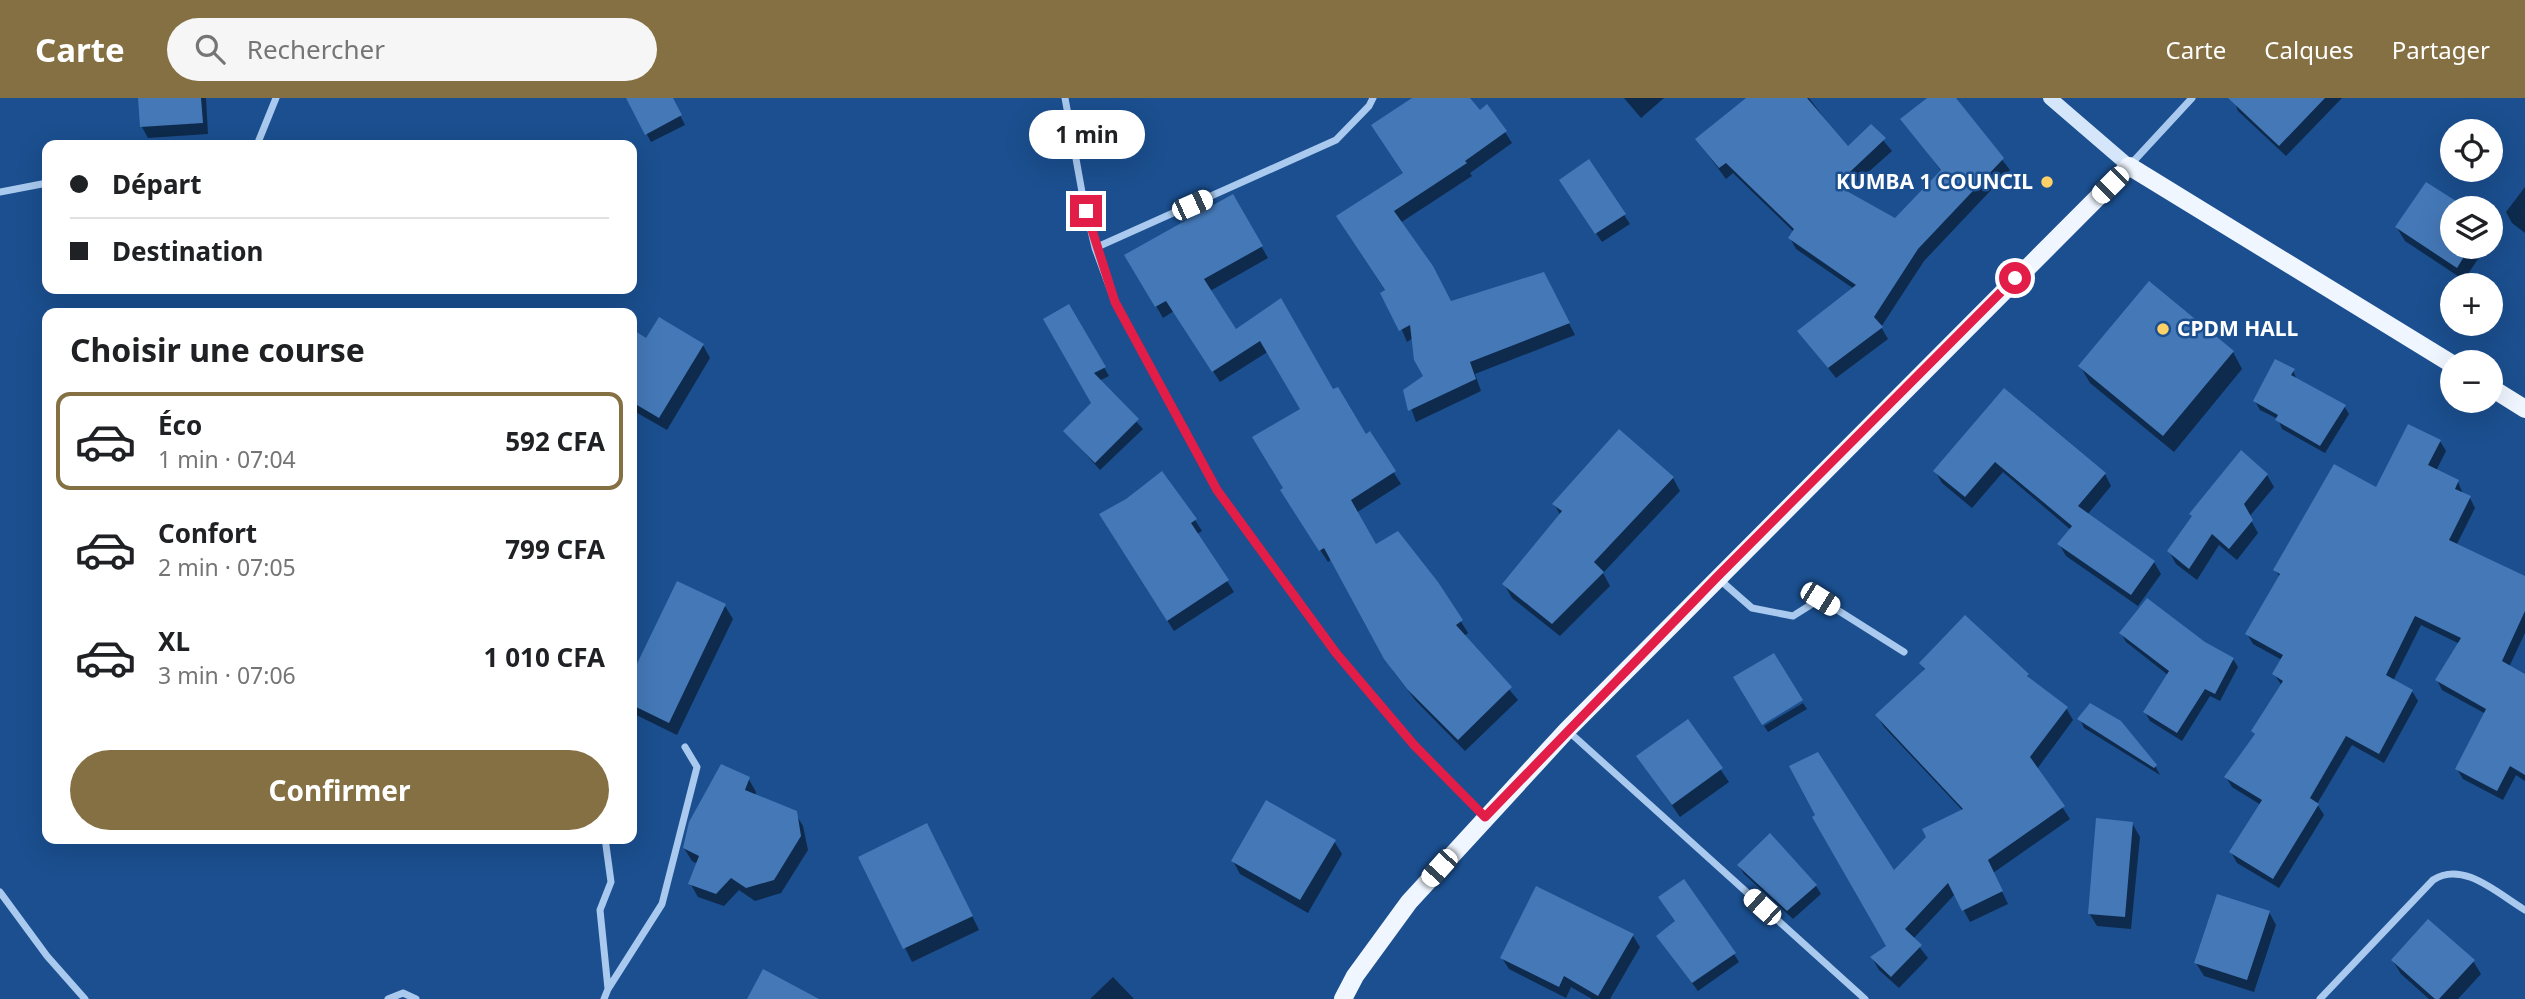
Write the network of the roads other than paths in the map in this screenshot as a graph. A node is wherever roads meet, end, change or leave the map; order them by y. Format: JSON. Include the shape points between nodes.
{"nodes":[{"id":1,"x":276,"y":98,"type":"edge"},
{"id":2,"x":1065,"y":98,"type":"edge"},
{"id":3,"x":1373,"y":98,"type":"edge"},
{"id":4,"x":2050,"y":98,"type":"edge"},
{"id":5,"x":2192,"y":98,"type":"edge"},
{"id":6,"x":259,"y":140,"type":"edge"},
{"id":7,"x":2129,"y":166,"type":"junction"},
{"id":8,"x":42,"y":184,"type":"edge"},
{"id":9,"x":0,"y":192,"type":"edge"},
{"id":10,"x":1095,"y":248,"type":"junction"},
{"id":11,"x":2440,"y":357,"type":"edge"},
{"id":12,"x":2503,"y":395,"type":"edge"},
{"id":13,"x":2525,"y":408,"type":"edge"},
{"id":14,"x":1717,"y":577,"type":"junction"},
{"id":15,"x":1904,"y":652,"type":"dead end"},
{"id":16,"x":1567,"y":730,"type":"junction"},
{"id":17,"x":685,"y":747,"type":"dead end"},
{"id":18,"x":1485,"y":817,"type":"junction"},
{"id":19,"x":605,"y":844,"type":"edge"},
{"id":20,"x":0,"y":892,"type":"edge"},
{"id":21,"x":2525,"y":910,"type":"edge"},
{"id":22,"x":608,"y":989,"type":"junction"},
{"id":23,"x":85,"y":999,"type":"edge"},
{"id":24,"x":388,"y":999,"type":"edge"},
{"id":25,"x":416,"y":999,"type":"edge"},
{"id":26,"x":604,"y":999,"type":"edge"},
{"id":27,"x":1343,"y":999,"type":"edge"},
{"id":28,"x":1865,"y":999,"type":"edge"},
{"id":29,"x":2320,"y":999,"type":"edge"}],
"edges":[{"from":1,"to":6,"type":"street"},
{"from":2,"to":10,"type":"street"},
{"from":3,"to":10,"type":"street","via":[[1336,140]]},
{"from":4,"to":7,"type":"street"},
{"from":5,"to":7,"type":"street"},
{"from":7,"to":11,"type":"main road"},
{"from":7,"to":14,"type":"main road"},
{"from":8,"to":9,"type":"street"},
{"from":10,"to":18,"type":"street","via":[[1115,302],[1217,490],[1336,653],[1414,745]]},
{"from":12,"to":13,"type":"main road"},
{"from":14,"to":15,"type":"street","via":[[1752,608],[1793,616],[1820,599]]},
{"from":14,"to":16,"type":"main road"},
{"from":16,"to":18,"type":"main road"},
{"from":16,"to":28,"type":"street"},
{"from":17,"to":22,"type":"street","via":[[697,767],[663,904]]},
{"from":18,"to":27,"type":"main road","via":[[1409,902],[1355,975]]},
{"from":19,"to":22,"type":"street","via":[[611,882],[600,910]]},
{"from":20,"to":23,"type":"street"},
{"from":21,"to":29,"type":"street","via":[[2463,873],[2446,872],[2433,880]]},
{"from":22,"to":26,"type":"street"},
{"from":24,"to":25,"type":"street","via":[[403,993]]}]}
